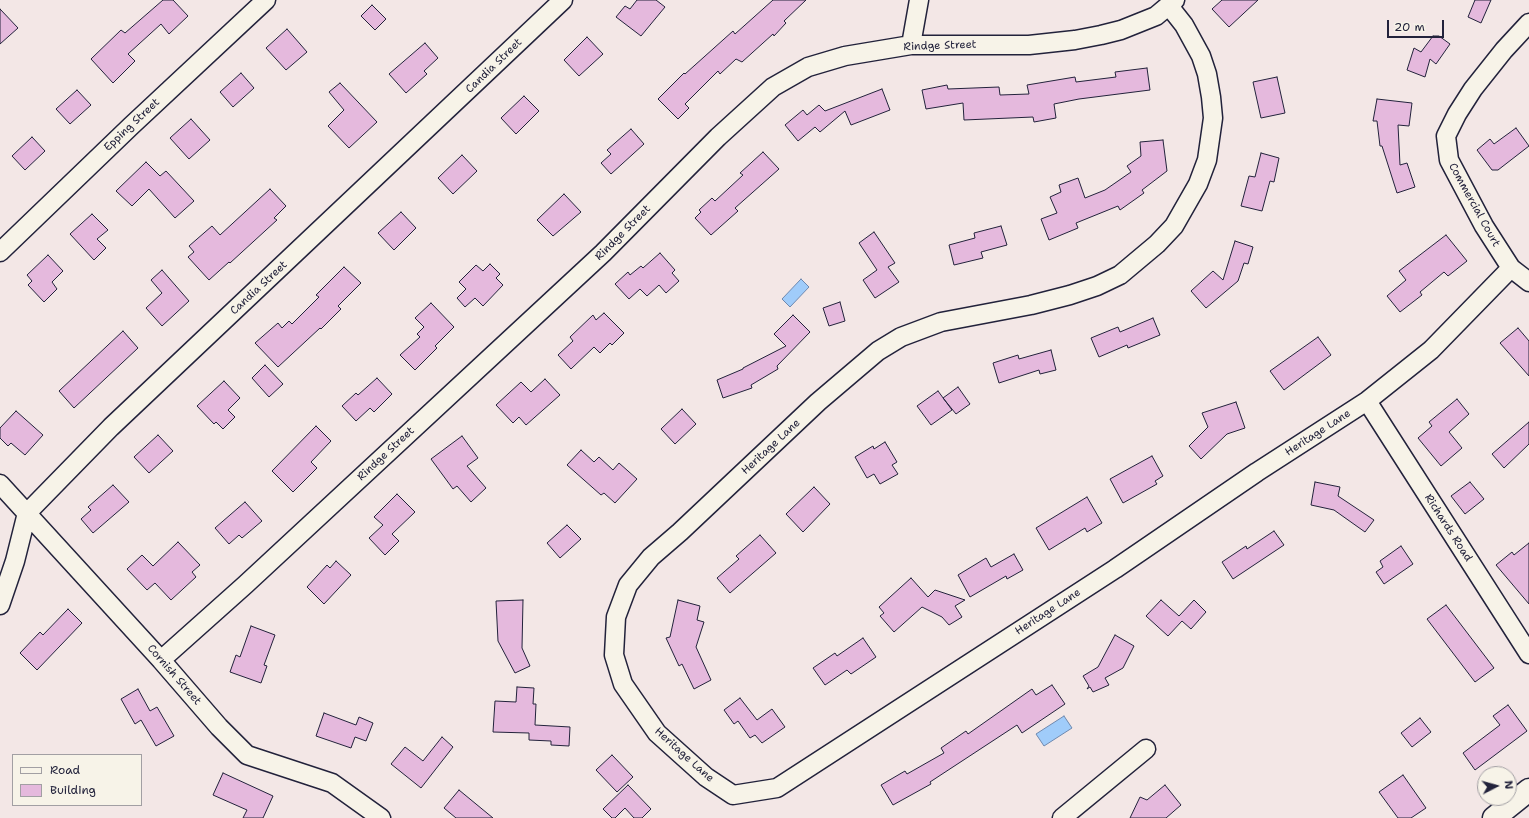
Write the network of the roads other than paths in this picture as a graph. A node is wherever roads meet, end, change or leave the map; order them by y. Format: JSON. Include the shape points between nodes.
{"nodes":[{"id":1,"x":266,"y":0,"type":"edge"},
{"id":2,"x":563,"y":0,"type":"edge"},
{"id":3,"x":919,"y":0,"type":"edge"},
{"id":4,"x":1172,"y":3,"type":"edge"},
{"id":5,"x":1529,"y":23,"type":"edge"},
{"id":6,"x":911,"y":45,"type":"junction"},
{"id":7,"x":0,"y":252,"type":"edge"},
{"id":8,"x":1511,"y":268,"type":"junction"},
{"id":9,"x":1529,"y":282,"type":"edge"},
{"id":10,"x":1366,"y":401,"type":"junction"},
{"id":11,"x":0,"y":484,"type":"edge"},
{"id":12,"x":27,"y":513,"type":"junction"},
{"id":13,"x":0,"y":606,"type":"edge"},
{"id":14,"x":1529,"y":654,"type":"edge"},
{"id":15,"x":161,"y":660,"type":"junction"},
{"id":16,"x":1146,"y":749,"type":"dead end"},
{"id":17,"x":1529,"y":790,"type":"edge"},
{"id":18,"x":381,"y":818,"type":"edge"},
{"id":19,"x":1062,"y":818,"type":"edge"},
{"id":20,"x":1494,"y":818,"type":"edge"}],
"edges":[{"from":1,"to":7,"type":"street","name":"Epping Street"},
{"from":2,"to":12,"type":"street","name":"Candia Street","via":[[111,427]]},
{"from":3,"to":6,"type":"street"},
{"from":4,"to":6,"type":"street","name":"Rindge Street","via":[[1156,16],[1122,30],[1075,40],[1029,45]]},
{"from":4,"to":10,"type":"street","name":"Heritage Lane","via":[[1201,56],[1207,74],[1212,118],[1207,160],[1198,184],[1174,226],[1120,275],[1097,286],[1031,305],[941,322],[901,338],[878,351],[818,402],[651,557],[628,585],[616,617],[614,655],[623,684],[657,733],[711,781],[733,795],[777,788],[1115,569]]},
{"from":5,"to":8,"type":"street","name":"Commercial Court","via":[[1473,89],[1446,136],[1449,160],[1484,226]]},
{"from":6,"to":15,"type":"street","name":"Rindge Street","via":[[845,56],[808,67],[773,87],[718,137],[603,253]]},
{"from":8,"to":9,"type":"street","name":"Commercial Court"},
{"from":8,"to":10,"type":"street","name":"Heritage Lane","via":[[1431,350]]},
{"from":10,"to":14,"type":"street","name":"Richards Road"},
{"from":11,"to":12,"type":"street","name":"Cornish Street"},
{"from":12,"to":13,"type":"street"},
{"from":12,"to":15,"type":"street","name":"Cornish Street"},
{"from":15,"to":18,"type":"street","name":"Cornish Street","via":[[219,727],[247,754],[332,783]]},
{"from":16,"to":19,"type":"street"},
{"from":17,"to":20,"type":"main road"}]}
